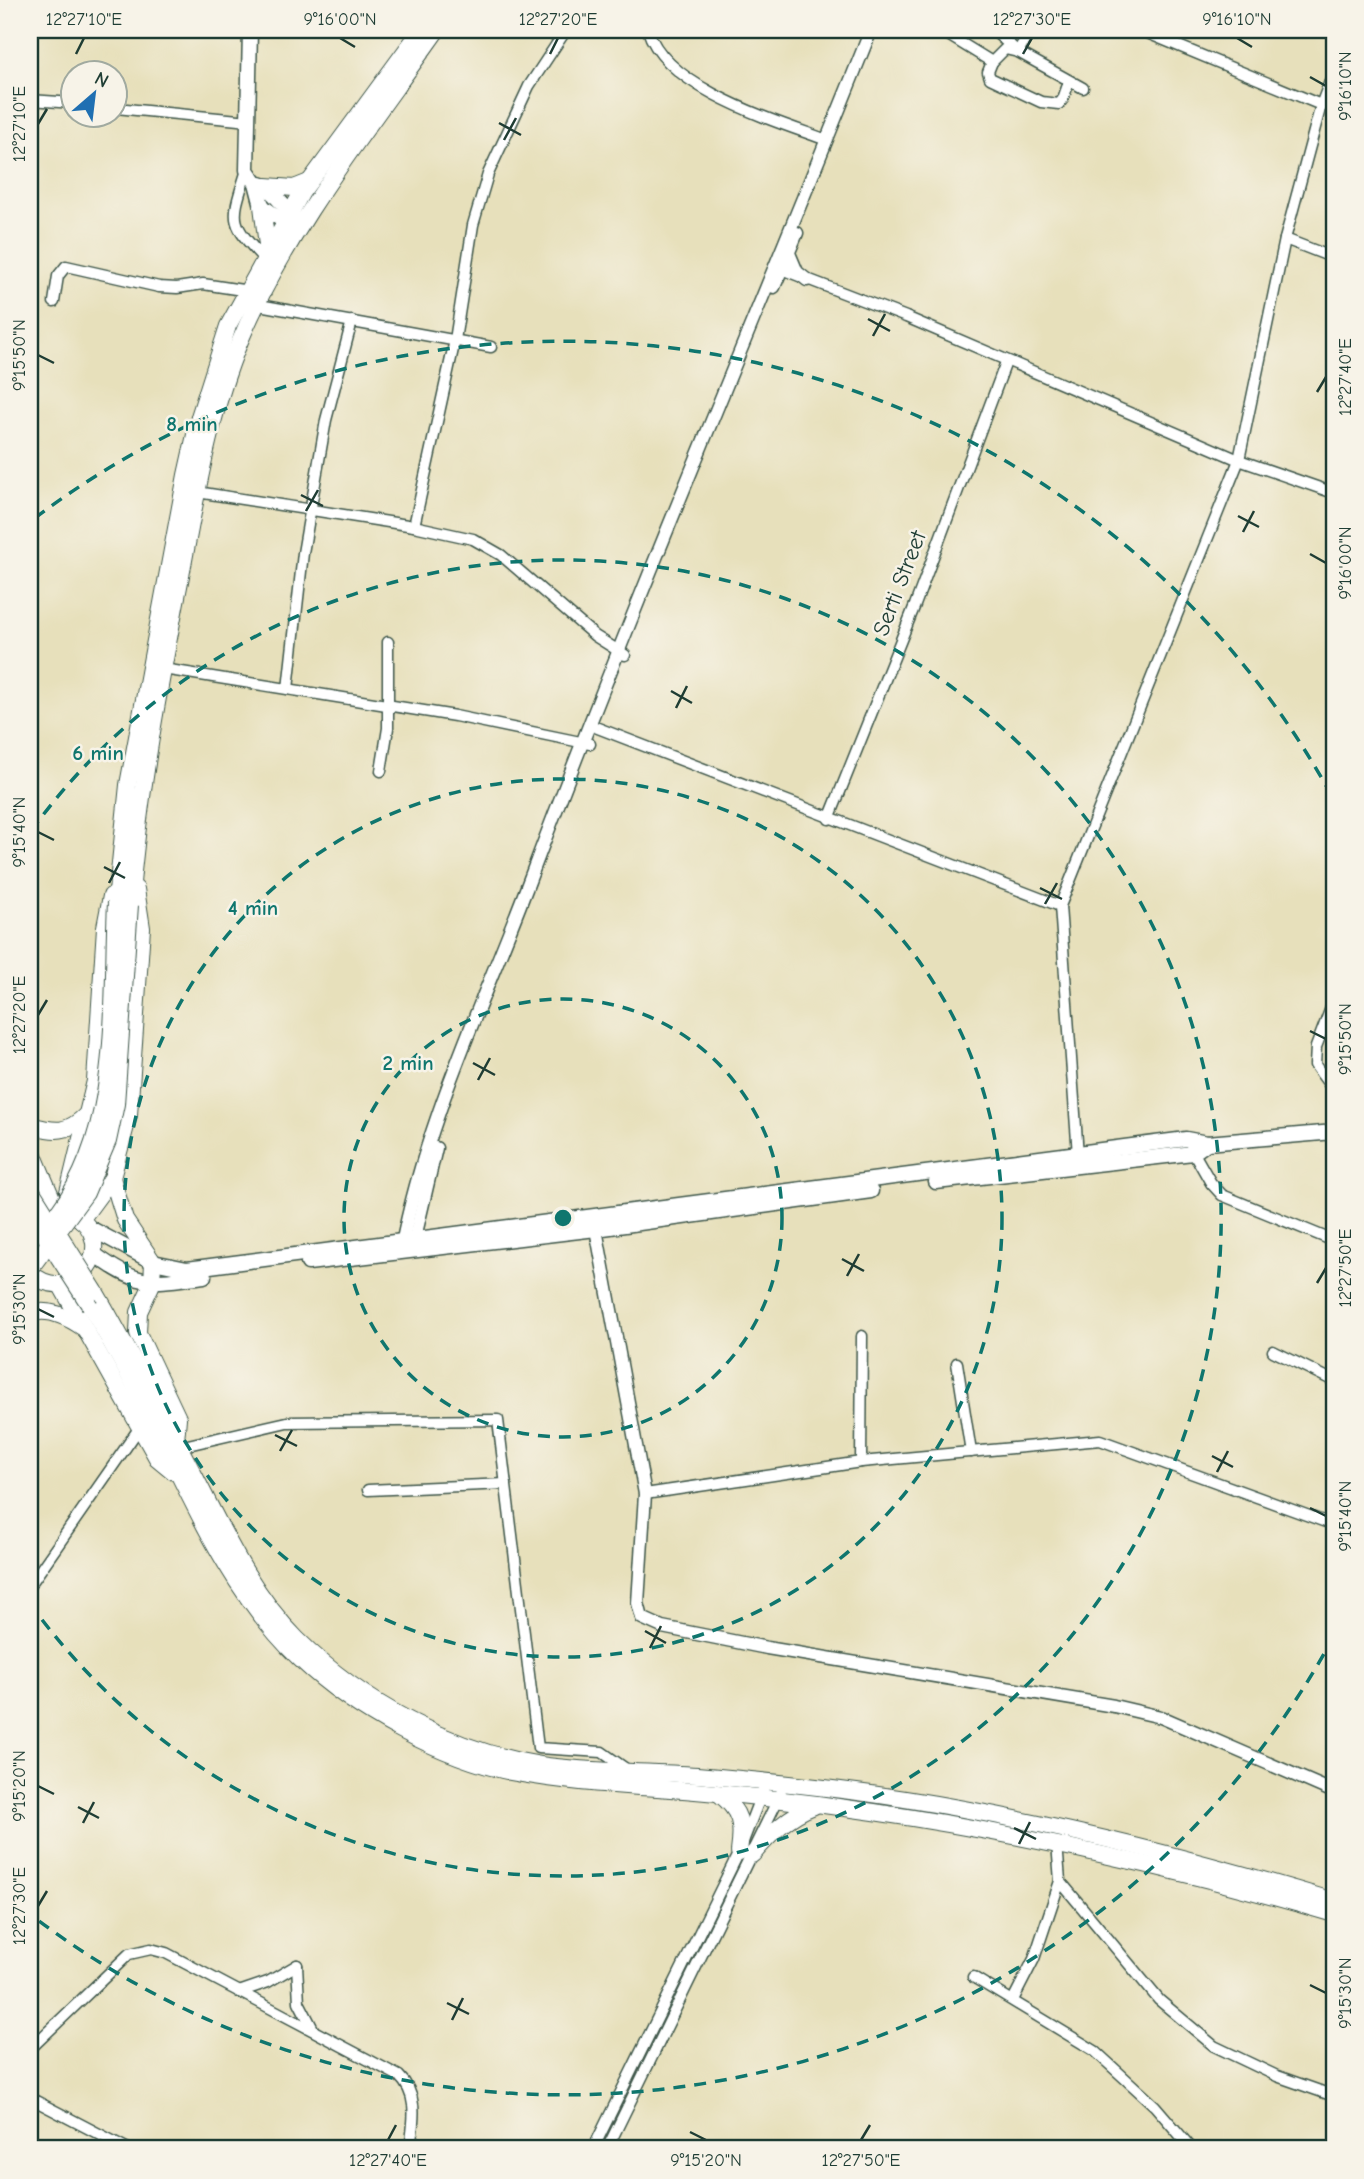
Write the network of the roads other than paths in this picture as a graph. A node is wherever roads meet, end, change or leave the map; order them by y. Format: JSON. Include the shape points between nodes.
{"nodes":[{"id":1,"x":250,"y":30,"type":"edge"},
{"id":2,"x":421,"y":30,"type":"edge"},
{"id":3,"x":438,"y":30,"type":"edge"},
{"id":4,"x":566,"y":30,"type":"edge"},
{"id":5,"x":648,"y":30,"type":"edge"},
{"id":6,"x":871,"y":30,"type":"edge"},
{"id":7,"x":879,"y":30,"type":"edge"},
{"id":8,"x":940,"y":30,"type":"edge"},
{"id":9,"x":993,"y":30,"type":"edge"},
{"id":10,"x":1030,"y":30,"type":"edge"},
{"id":11,"x":1140,"y":30,"type":"edge"},
{"id":12,"x":1018,"y":52,"type":"junction"},
{"id":13,"x":992,"y":62,"type":"junction"},
{"id":14,"x":1334,"y":71,"type":"edge"},
{"id":15,"x":1069,"y":82,"type":"junction"},
{"id":16,"x":1083,"y":88,"type":"dead end"},
{"id":17,"x":30,"y":100,"type":"edge"},
{"id":18,"x":60,"y":102,"type":"edge"},
{"id":19,"x":1321,"y":106,"type":"junction"},
{"id":20,"x":130,"y":109,"type":"edge"},
{"id":21,"x":249,"y":121,"type":"junction"},
{"id":22,"x":827,"y":140,"type":"junction"},
{"id":23,"x":256,"y":180,"type":"junction"},
{"id":24,"x":309,"y":182,"type":"junction"},
{"id":25,"x":262,"y":206,"type":"junction"},
{"id":26,"x":293,"y":223,"type":"junction"},
{"id":27,"x":1285,"y":239,"type":"junction"},
{"id":28,"x":789,"y":253,"type":"junction"},
{"id":29,"x":266,"y":257,"type":"junction"},
{"id":30,"x":1334,"y":258,"type":"edge"},
{"id":31,"x":778,"y":268,"type":"junction"},
{"id":32,"x":807,"y":280,"type":"junction"},
{"id":33,"x":254,"y":298,"type":"junction"},
{"id":34,"x":54,"y":302,"type":"dead end"},
{"id":35,"x":352,"y":321,"type":"junction"},
{"id":36,"x":456,"y":340,"type":"junction"},
{"id":37,"x":491,"y":347,"type":"dead end"},
{"id":38,"x":1006,"y":362,"type":"junction"},
{"id":39,"x":1239,"y":460,"type":"junction"},
{"id":40,"x":197,"y":492,"type":"junction"},
{"id":41,"x":1334,"y":493,"type":"edge"},
{"id":42,"x":310,"y":510,"type":"junction"},
{"id":43,"x":414,"y":526,"type":"junction"},
{"id":44,"x":388,"y":642,"type":"dead end"},
{"id":45,"x":621,"y":653,"type":"junction"},
{"id":46,"x":163,"y":669,"type":"junction"},
{"id":47,"x":288,"y":690,"type":"junction"},
{"id":48,"x":386,"y":705,"type":"junction"},
{"id":49,"x":594,"y":726,"type":"junction"},
{"id":50,"x":587,"y":743,"type":"junction"},
{"id":51,"x":381,"y":771,"type":"dead end"},
{"id":52,"x":829,"y":819,"type":"junction"},
{"id":53,"x":125,"y":866,"type":"junction"},
{"id":54,"x":123,"y":903,"type":"junction"},
{"id":55,"x":1060,"y":906,"type":"junction"},
{"id":56,"x":1334,"y":1000,"type":"edge"},
{"id":57,"x":1334,"y":1091,"type":"edge"},
{"id":58,"x":89,"y":1112,"type":"junction"},
{"id":59,"x":30,"y":1125,"type":"edge"},
{"id":60,"x":1334,"y":1132,"type":"edge"},
{"id":61,"x":30,"y":1146,"type":"edge"},
{"id":62,"x":1190,"y":1146,"type":"junction"},
{"id":63,"x":1078,"y":1155,"type":"junction"},
{"id":64,"x":112,"y":1178,"type":"junction"},
{"id":65,"x":30,"y":1188,"type":"edge"},
{"id":66,"x":60,"y":1211,"type":"junction"},
{"id":67,"x":30,"y":1213,"type":"edge"},
{"id":68,"x":85,"y":1223,"type":"junction"},
{"id":69,"x":30,"y":1224,"type":"edge"},
{"id":70,"x":596,"y":1229,"type":"junction"},
{"id":71,"x":1334,"y":1241,"type":"edge"},
{"id":72,"x":408,"y":1245,"type":"junction"},
{"id":73,"x":30,"y":1251,"type":"edge"},
{"id":74,"x":94,"y":1254,"type":"junction"},
{"id":75,"x":153,"y":1262,"type":"junction"},
{"id":76,"x":33,"y":1273,"type":"edge"},
{"id":77,"x":60,"y":1284,"type":"junction"},
{"id":78,"x":152,"y":1284,"type":"junction"},
{"id":79,"x":30,"y":1293,"type":"edge"},
{"id":80,"x":93,"y":1298,"type":"junction"},
{"id":81,"x":30,"y":1314,"type":"edge"},
{"id":82,"x":86,"y":1330,"type":"junction"},
{"id":83,"x":862,"y":1336,"type":"dead end"},
{"id":84,"x":1273,"y":1351,"type":"dead end"},
{"id":85,"x":957,"y":1363,"type":"dead end"},
{"id":86,"x":1334,"y":1381,"type":"edge"},
{"id":87,"x":140,"y":1427,"type":"junction"},
{"id":88,"x":177,"y":1444,"type":"junction"},
{"id":89,"x":971,"y":1452,"type":"junction"},
{"id":90,"x":861,"y":1462,"type":"junction"},
{"id":91,"x":177,"y":1475,"type":"junction"},
{"id":92,"x":506,"y":1484,"type":"junction"},
{"id":93,"x":368,"y":1490,"type":"dead end"},
{"id":94,"x":645,"y":1494,"type":"junction"},
{"id":95,"x":1334,"y":1525,"type":"edge"},
{"id":96,"x":30,"y":1585,"type":"edge"},
{"id":97,"x":632,"y":1773,"type":"junction"},
{"id":98,"x":773,"y":1791,"type":"junction"},
{"id":99,"x":1334,"y":1791,"type":"edge"},
{"id":100,"x":719,"y":1794,"type":"junction"},
{"id":101,"x":817,"y":1805,"type":"junction"},
{"id":102,"x":1057,"y":1843,"type":"junction"},
{"id":103,"x":746,"y":1854,"type":"junction"},
{"id":104,"x":1059,"y":1881,"type":"junction"},
{"id":105,"x":1334,"y":1901,"type":"edge"},
{"id":106,"x":1334,"y":1914,"type":"edge"},
{"id":107,"x":973,"y":1977,"type":"dead end"},
{"id":108,"x":239,"y":1992,"type":"junction"},
{"id":109,"x":1013,"y":2000,"type":"junction"},
{"id":110,"x":314,"y":2031,"type":"junction"},
{"id":111,"x":30,"y":2049,"type":"edge"},
{"id":112,"x":1334,"y":2096,"type":"edge"},
{"id":113,"x":30,"y":2098,"type":"edge"},
{"id":114,"x":128,"y":2149,"type":"edge"},
{"id":115,"x":410,"y":2149,"type":"edge"},
{"id":116,"x":593,"y":2149,"type":"edge"},
{"id":117,"x":607,"y":2149,"type":"edge"},
{"id":118,"x":1192,"y":2149,"type":"edge"}],
"edges":[{"from":1,"to":21,"type":"main road"},
{"from":2,"to":24,"type":"main road"},
{"from":3,"to":26,"type":"main road"},
{"from":4,"to":36,"type":"street","via":[[529,86],[488,174],[474,225]]},
{"from":5,"to":22,"type":"street","via":[[663,57],[715,96]]},
{"from":6,"to":22,"type":"street"},
{"from":7,"to":28,"type":"street"},
{"from":8,"to":13,"type":"street"},
{"from":9,"to":12,"type":"street"},
{"from":10,"to":12,"type":"street"},
{"from":11,"to":19,"type":"street"},
{"from":12,"to":13,"type":"street","via":[[1005,49]]},
{"from":12,"to":15,"type":"street"},
{"from":13,"to":15,"type":"street","via":[[990,78],[1041,102],[1059,104]]},
{"from":14,"to":19,"type":"street"},
{"from":15,"to":16,"type":"street"},
{"from":17,"to":18,"type":"street"},
{"from":19,"to":27,"type":"street"},
{"from":20,"to":21,"type":"street"},
{"from":21,"to":23,"type":"main road"},
{"from":22,"to":31,"type":"street"},
{"from":23,"to":24,"type":"main road","via":[[294,188]]},
{"from":23,"to":25,"type":"main road"},
{"from":23,"to":26,"type":"main road"},
{"from":23,"to":29,"type":"street","via":[[235,220],[241,236]]},
{"from":24,"to":26,"type":"main road"},
{"from":25,"to":26,"type":"main road"},
{"from":25,"to":29,"type":"main road"},
{"from":26,"to":29,"type":"main road"},
{"from":26,"to":33,"type":"main road"},
{"from":27,"to":30,"type":"street"},
{"from":27,"to":39,"type":"street"},
{"from":28,"to":31,"type":"street"},
{"from":28,"to":32,"type":"street","via":[[797,272]]},
{"from":29,"to":33,"type":"main road"},
{"from":31,"to":32,"type":"street"},
{"from":31,"to":45,"type":"street"},
{"from":32,"to":38,"type":"street","via":[[906,317]]},
{"from":33,"to":34,"type":"street","via":[[203,284],[159,287],[66,266],[58,276]]},
{"from":33,"to":35,"type":"street"},
{"from":33,"to":40,"type":"main road"},
{"from":33,"to":53,"type":"main road","via":[[228,326],[194,440],[128,785]]},
{"from":35,"to":36,"type":"street"},
{"from":35,"to":42,"type":"street"},
{"from":36,"to":37,"type":"street"},
{"from":36,"to":43,"type":"street"},
{"from":38,"to":39,"type":"street"},
{"from":38,"to":52,"type":"street","name":"Serti Street"},
{"from":39,"to":41,"type":"street"},
{"from":39,"to":55,"type":"street"},
{"from":40,"to":42,"type":"street"},
{"from":40,"to":46,"type":"main road"},
{"from":42,"to":43,"type":"street"},
{"from":42,"to":47,"type":"street"},
{"from":43,"to":45,"type":"street","via":[[485,544]]},
{"from":44,"to":48,"type":"street"},
{"from":45,"to":49,"type":"street"},
{"from":46,"to":47,"type":"street"},
{"from":46,"to":53,"type":"main road"},
{"from":47,"to":48,"type":"street"},
{"from":48,"to":50,"type":"street"},
{"from":48,"to":51,"type":"street","via":[[388,728]]},
{"from":49,"to":50,"type":"street"},
{"from":49,"to":52,"type":"street"},
{"from":50,"to":72,"type":"street","via":[[427,1149]]},
{"from":52,"to":55,"type":"street"},
{"from":53,"to":54,"type":"main road"},
{"from":53,"to":58,"type":"main road","via":[[105,927]]},
{"from":53,"to":64,"type":"main road","via":[[142,928],[129,1115]]},
{"from":54,"to":73,"type":"main road","bridge":true,"via":[[101,1116],[71,1195]]},
{"from":54,"to":76,"type":"main road","bridge":true,"via":[[116,1104],[108,1141],[86,1192]]},
{"from":55,"to":63,"type":"street"},
{"from":56,"to":57,"type":"street","via":[[1316,1047],[1315,1065]]},
{"from":58,"to":59,"type":"main road","via":[[73,1128],[53,1131]]},
{"from":58,"to":66,"type":"main road"},
{"from":60,"to":62,"type":"main road"},
{"from":61,"to":66,"type":"main road"},
{"from":62,"to":63,"type":"main road"},
{"from":62,"to":70,"type":"main road"},
{"from":62,"to":71,"type":"street","via":[[1222,1195]]},
{"from":63,"to":72,"type":"main road"},
{"from":64,"to":68,"type":"main road"},
{"from":64,"to":75,"type":"main road","via":[[125,1220]]},
{"from":65,"to":80,"type":"main road","bridge":true},
{"from":66,"to":68,"type":"main road"},
{"from":66,"to":69,"type":"main road","via":[[43,1213]]},
{"from":67,"to":80,"type":"main road","bridge":true},
{"from":68,"to":74,"type":"main road"},
{"from":68,"to":75,"type":"main road"},
{"from":70,"to":72,"type":"main road"},
{"from":70,"to":94,"type":"street"},
{"from":72,"to":75,"type":"main road","via":[[187,1269]]},
{"from":72,"to":78,"type":"main road"},
{"from":74,"to":77,"type":"main road","via":[[82,1276]]},
{"from":74,"to":78,"type":"main road","via":[[118,1271]]},
{"from":75,"to":78,"type":"main road"},
{"from":76,"to":77,"type":"main road"},
{"from":76,"to":79,"type":"main road"},
{"from":77,"to":82,"type":"main road"},
{"from":78,"to":88,"type":"main road","via":[[139,1312],[138,1333],[178,1418]]},
{"from":80,"to":88,"type":"main road"},
{"from":80,"to":91,"type":"main road"},
{"from":81,"to":82,"type":"main road","via":[[66,1316]]},
{"from":82,"to":87,"type":"main road"},
{"from":83,"to":90,"type":"street"},
{"from":84,"to":86,"type":"street"},
{"from":85,"to":89,"type":"street"},
{"from":87,"to":91,"type":"main road","via":[[157,1458]]},
{"from":87,"to":96,"type":"street"},
{"from":88,"to":92,"type":"street","via":[[288,1422],[498,1420]]},
{"from":88,"to":97,"type":"main road","via":[[232,1550],[271,1610],[320,1660],[363,1693],[413,1722],[487,1752],[540,1765]]},
{"from":89,"to":90,"type":"street"},
{"from":89,"to":95,"type":"street","via":[[1100,1440]]},
{"from":90,"to":94,"type":"street"},
{"from":91,"to":100,"type":"main road","via":[[226,1566],[263,1619],[339,1692],[390,1724],[454,1754],[512,1772],[582,1783]]},
{"from":92,"to":93,"type":"street"},
{"from":92,"to":97,"type":"street","via":[[538,1748],[602,1752]]},
{"from":94,"to":99,"type":"street","via":[[638,1603],[642,1618],[649,1622],[767,1648],[1150,1714]]},
{"from":97,"to":98,"type":"main road"},
{"from":98,"to":100,"type":"main road"},
{"from":98,"to":101,"type":"main road"},
{"from":98,"to":103,"type":"street"},
{"from":98,"to":105,"type":"main road","via":[[903,1799],[1044,1825],[1235,1871]]},
{"from":100,"to":103,"type":"main road","via":[[741,1817]]},
{"from":101,"to":102,"type":"main road"},
{"from":101,"to":103,"type":"main road","via":[[797,1812]]},
{"from":102,"to":104,"type":"street"},
{"from":102,"to":106,"type":"main road"},
{"from":103,"to":116,"type":"street"},
{"from":103,"to":117,"type":"street"},
{"from":104,"to":109,"type":"street","via":[[1034,1959]]},
{"from":104,"to":112,"type":"street","via":[[1159,2000],[1214,2046]]},
{"from":107,"to":109,"type":"street"},
{"from":108,"to":110,"type":"street"},
{"from":108,"to":110,"type":"street","via":[[297,1965],[299,2003]]},
{"from":108,"to":111,"type":"street","via":[[166,1953],[140,1950],[129,1954]]},
{"from":109,"to":118,"type":"street","via":[[1095,2051],[1155,2106]]},
{"from":110,"to":115,"type":"street","via":[[406,2083],[415,2111]]},
{"from":113,"to":114,"type":"street"}]}
